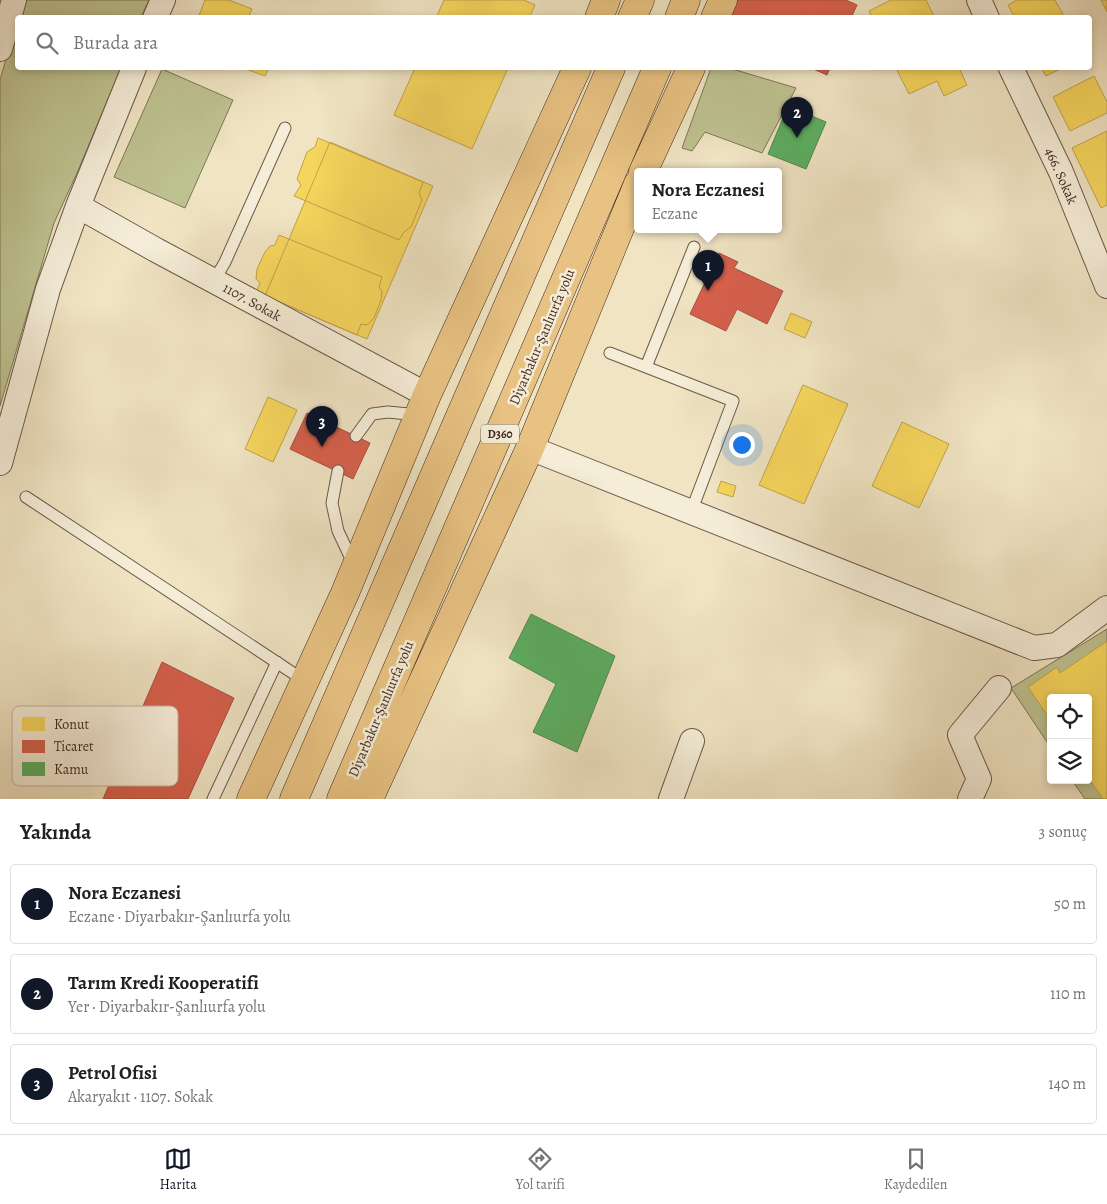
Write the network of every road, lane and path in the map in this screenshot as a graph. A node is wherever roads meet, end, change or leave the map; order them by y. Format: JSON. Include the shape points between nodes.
{"nodes":[{"id":1,"x":14,"y":0,"type":"edge"},
{"id":2,"x":163,"y":0,"type":"edge"},
{"id":3,"x":606,"y":0,"type":"edge"},
{"id":4,"x":640,"y":0,"type":"edge"},
{"id":5,"x":686,"y":0,"type":"edge"},
{"id":6,"x":723,"y":0,"type":"edge"},
{"id":7,"x":979,"y":0,"type":"edge"},
{"id":8,"x":156,"y":15,"type":"edge"},
{"id":9,"x":600,"y":15,"type":"edge"},
{"id":10,"x":633,"y":15,"type":"edge"},
{"id":11,"x":680,"y":15,"type":"edge"},
{"id":12,"x":716,"y":15,"type":"edge"},
{"id":13,"x":986,"y":15,"type":"edge"},
{"id":14,"x":0,"y":49,"type":"edge"},
{"id":15,"x":133,"y":70,"type":"edge"},
{"id":16,"x":576,"y":70,"type":"edge"},
{"id":17,"x":609,"y":70,"type":"edge"},
{"id":18,"x":657,"y":70,"type":"edge"},
{"id":19,"x":690,"y":70,"type":"edge"},
{"id":20,"x":1012,"y":70,"type":"edge"},
{"id":21,"x":285,"y":128,"type":"dead end"},
{"id":22,"x":577,"y":144,"type":"junction"},
{"id":23,"x":645,"y":168,"type":"edge"},
{"id":24,"x":634,"y":190,"type":"edge"},
{"id":25,"x":634,"y":193,"type":"edge"},
{"id":26,"x":78,"y":206,"type":"junction"},
{"id":27,"x":500,"y":233,"type":"junction"},
{"id":28,"x":694,"y":247,"type":"dead end"},
{"id":29,"x":1101,"y":255,"type":"edge"},
{"id":30,"x":214,"y":281,"type":"junction"},
{"id":31,"x":1107,"y":286,"type":"edge"},
{"id":32,"x":539,"y":344,"type":"junction"},
{"id":33,"x":610,"y":353,"type":"dead end"},
{"id":34,"x":646,"y":367,"type":"junction"},
{"id":35,"x":423,"y":405,"type":"junction"},
{"id":36,"x":356,"y":436,"type":"dead end"},
{"id":37,"x":530,"y":448,"type":"junction"},
{"id":38,"x":0,"y":463,"type":"edge"},
{"id":39,"x":338,"y":471,"type":"dead end"},
{"id":40,"x":26,"y":497,"type":"dead end"},
{"id":41,"x":691,"y":512,"type":"junction"},
{"id":42,"x":356,"y":567,"type":"junction"},
{"id":43,"x":1107,"y":608,"type":"edge"},
{"id":44,"x":277,"y":662,"type":"junction"},
{"id":45,"x":305,"y":680,"type":"junction"},
{"id":46,"x":999,"y":688,"type":"dead end"},
{"id":47,"x":692,"y":741,"type":"dead end"},
{"id":48,"x":213,"y":799,"type":"edge"},
{"id":49,"x":252,"y":799,"type":"edge"},
{"id":50,"x":294,"y":799,"type":"edge"},
{"id":51,"x":340,"y":799,"type":"edge"},
{"id":52,"x":369,"y":799,"type":"edge"},
{"id":53,"x":671,"y":799,"type":"edge"},
{"id":54,"x":970,"y":799,"type":"edge"}],
"edges":[{"from":1,"to":14,"type":"street"},
{"from":2,"to":8,"type":"street"},
{"from":3,"to":9,"type":"highway"},
{"from":4,"to":10,"type":"highway"},
{"from":5,"to":11,"type":"highway"},
{"from":6,"to":12,"type":"highway"},
{"from":7,"to":13,"type":"street"},
{"from":15,"to":26,"type":"street"},
{"from":16,"to":27,"type":"highway"},
{"from":17,"to":22,"type":"highway"},
{"from":18,"to":32,"type":"highway","name":"Diyarbakır-Şanlıurfa yolu","number":"D360"},
{"from":19,"to":23,"type":"highway"},
{"from":20,"to":29,"type":"street","name":"466. Sokak"},
{"from":21,"to":30,"type":"lane"},
{"from":22,"to":27,"type":"highway"},
{"from":22,"to":50,"type":"highway"},
{"from":24,"to":32,"type":"highway"},
{"from":25,"to":37,"type":"highway"},
{"from":26,"to":30,"type":"street","name":"1107. Sokak"},
{"from":26,"to":38,"type":"street","via":[[48,289]]},
{"from":27,"to":35,"type":"highway"},
{"from":28,"to":34,"type":"lane"},
{"from":29,"to":31,"type":"street","name":"466. Sokak"},
{"from":30,"to":35,"type":"street","name":"1107. Sokak"},
{"from":32,"to":51,"type":"highway","name":"Diyarbakır-Şanlıurfa yolu","number":"D360"},
{"from":33,"to":34,"type":"lane"},
{"from":34,"to":41,"type":"lane","via":[[733,401]]},
{"from":35,"to":36,"type":"lane","via":[[372,414]]},
{"from":35,"to":42,"type":"highway"},
{"from":37,"to":41,"type":"street"},
{"from":37,"to":52,"type":"highway"},
{"from":39,"to":42,"type":"lane","via":[[332,503],[338,531]]},
{"from":40,"to":44,"type":"lane"},
{"from":41,"to":43,"type":"street","via":[[1034,648],[1057,645]]},
{"from":42,"to":45,"type":"highway"},
{"from":44,"to":45,"type":"lane"},
{"from":44,"to":48,"type":"lane"},
{"from":45,"to":49,"type":"highway"},
{"from":46,"to":54,"type":"street","via":[[960,735],[979,780]]},
{"from":47,"to":53,"type":"street"}]}
